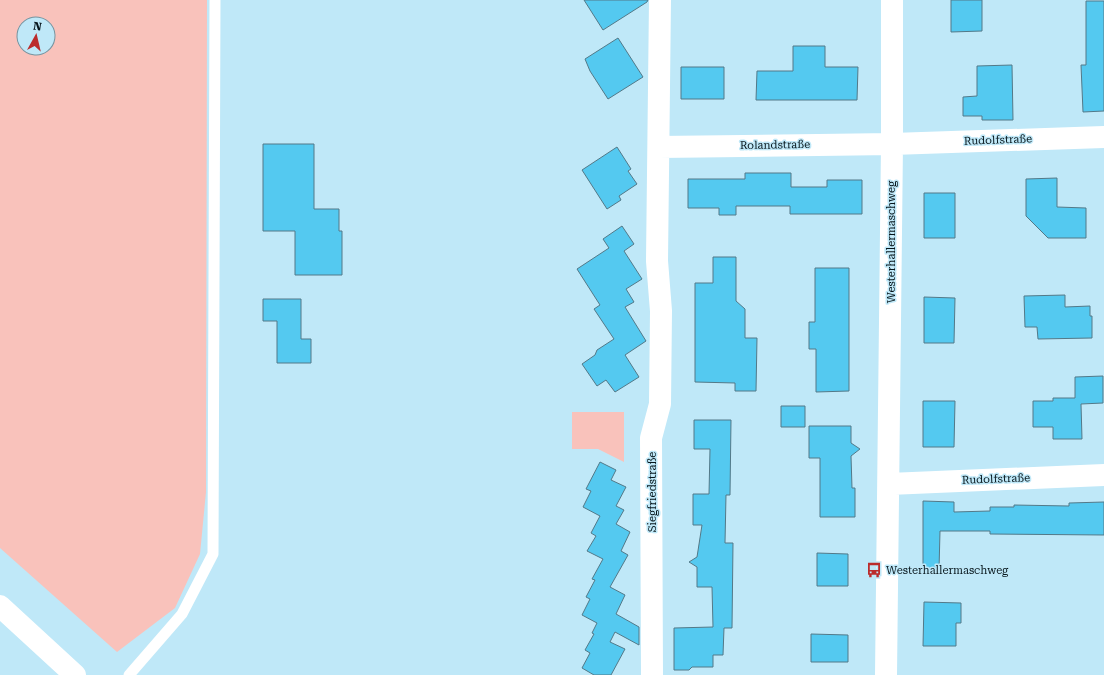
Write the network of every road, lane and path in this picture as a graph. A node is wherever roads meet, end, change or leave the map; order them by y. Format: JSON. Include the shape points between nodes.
{"nodes":[{"id":1,"x":215,"y":0,"type":"edge"},
{"id":2,"x":660,"y":0,"type":"edge"},
{"id":3,"x":892,"y":0,"type":"edge"},
{"id":4,"x":1104,"y":137,"type":"edge"},
{"id":5,"x":892,"y":144,"type":"junction"},
{"id":6,"x":659,"y":147,"type":"junction"},
{"id":7,"x":1104,"y":475,"type":"edge"},
{"id":8,"x":889,"y":484,"type":"junction"},
{"id":9,"x":0,"y":606,"type":"edge"},
{"id":10,"x":74,"y":675,"type":"edge"},
{"id":11,"x":129,"y":675,"type":"edge"},
{"id":12,"x":652,"y":675,"type":"edge"},
{"id":13,"x":886,"y":675,"type":"edge"}],
"edges":[{"from":1,"to":11,"type":"lane","via":[[213,554],[182,614]]},
{"from":2,"to":6,"type":"street"},
{"from":3,"to":5,"type":"street","name":"Westerhallermaschweg"},
{"from":4,"to":5,"type":"street","name":"Rudolfstraße"},
{"from":5,"to":6,"type":"street","name":"Rolandstraße"},
{"from":5,"to":8,"type":"street","name":"Westerhallermaschweg"},
{"from":6,"to":12,"type":"street","name":"Siegfriedstraße","via":[[657,261],[662,311],[660,404],[651,438]]},
{"from":7,"to":8,"type":"street","name":"Rudolfstraße"},
{"from":8,"to":13,"type":"street","name":"Westerhallermaschweg"},
{"from":9,"to":10,"type":"street"}]}
